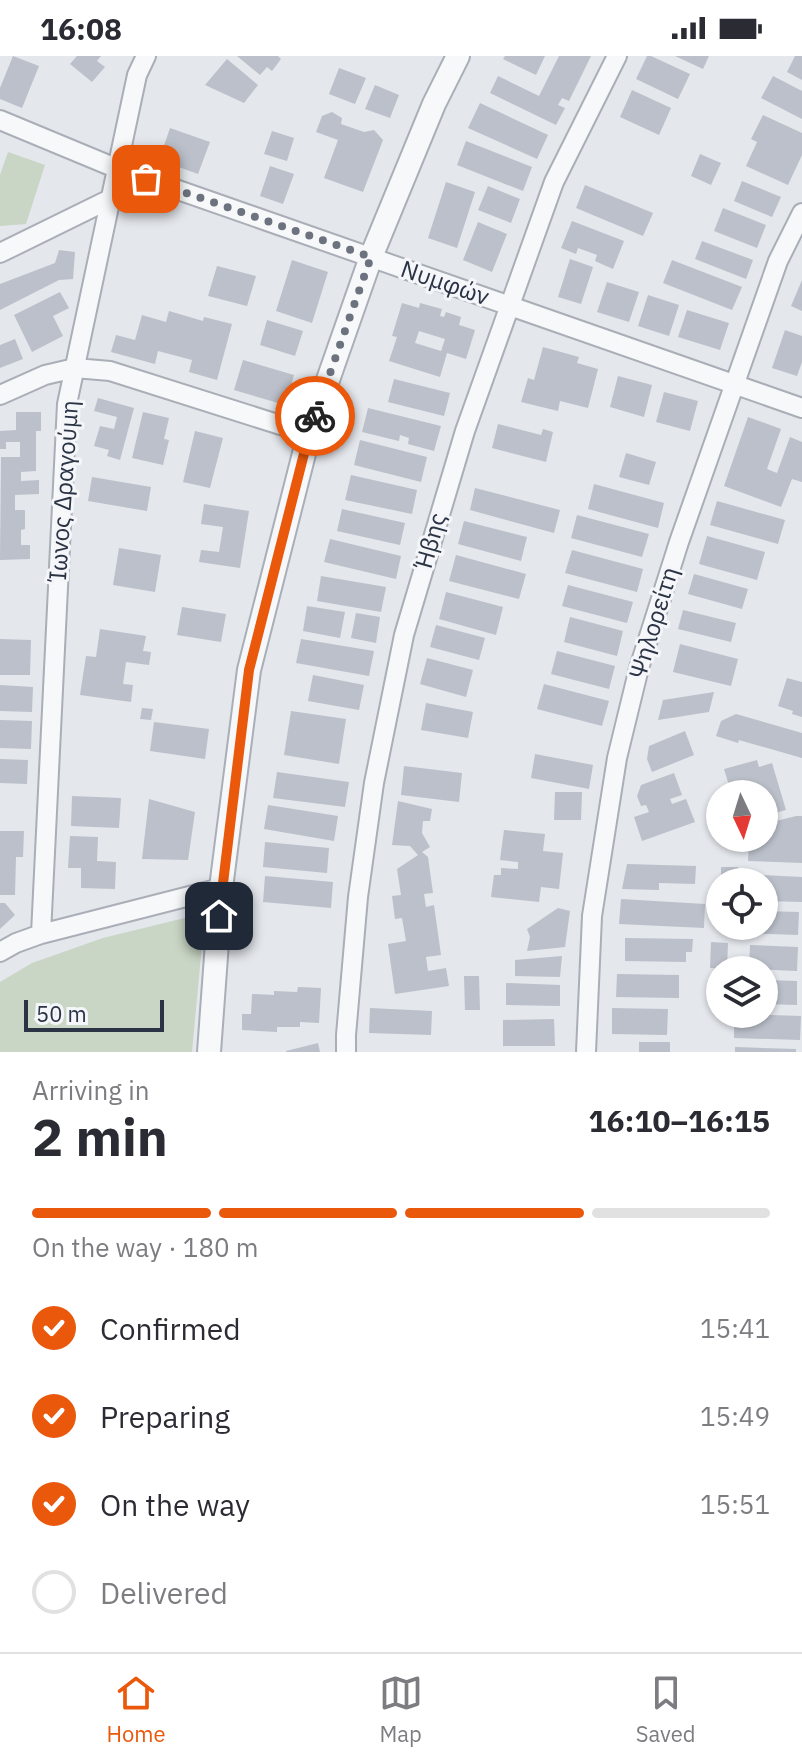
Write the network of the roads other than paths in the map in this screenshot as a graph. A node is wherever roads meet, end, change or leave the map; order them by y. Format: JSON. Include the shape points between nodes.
{"nodes":[{"id":1,"x":146,"y":56,"type":"edge"},
{"id":2,"x":458,"y":56,"type":"edge"},
{"id":3,"x":617,"y":56,"type":"edge"},
{"id":4,"x":0,"y":120,"type":"edge"},
{"id":5,"x":118,"y":169,"type":"junction"},
{"id":6,"x":112,"y":198,"type":"junction"},
{"id":7,"x":802,"y":213,"type":"edge"},
{"id":8,"x":0,"y":253,"type":"edge"},
{"id":9,"x":371,"y":257,"type":"junction"},
{"id":10,"x":509,"y":305,"type":"junction"},
{"id":11,"x":75,"y":368,"type":"junction"},
{"id":12,"x":735,"y":384,"type":"junction"},
{"id":13,"x":0,"y":395,"type":"edge"},
{"id":14,"x":802,"y":408,"type":"edge"},
{"id":15,"x":309,"y":434,"type":"junction"},
{"id":16,"x":221,"y":888,"type":"junction"},
{"id":17,"x":41,"y":934,"type":"junction"},
{"id":18,"x":0,"y":952,"type":"edge"},
{"id":19,"x":209,"y":1052,"type":"edge"},
{"id":20,"x":346,"y":1052,"type":"edge"},
{"id":21,"x":586,"y":1052,"type":"edge"}],
"edges":[{"from":1,"to":5,"type":"street","name":"Ίωνος Δραγούμη","via":[[137,75]]},
{"from":2,"to":9,"type":"street"},
{"from":3,"to":10,"type":"street","name":"Ήβης","via":[[554,182]]},
{"from":4,"to":5,"type":"street","name":"Νυμφών"},
{"from":5,"to":6,"type":"street","name":"Ίωνος Δραγούμη"},
{"from":5,"to":9,"type":"street","name":"Νυμφών"},
{"from":6,"to":8,"type":"street"},
{"from":6,"to":11,"type":"street","name":"Ίωνος Δραγούμη"},
{"from":7,"to":12,"type":"street","name":"Ψηλορείτη","via":[[778,261]]},
{"from":9,"to":10,"type":"street","name":"Νυμφών"},
{"from":9,"to":15,"type":"street"},
{"from":10,"to":12,"type":"street","name":"Νυμφών"},
{"from":10,"to":20,"type":"street","name":"Ήβης","via":[[404,635],[358,897]]},
{"from":11,"to":13,"type":"street"},
{"from":11,"to":15,"type":"street","via":[[110,371]]},
{"from":11,"to":17,"type":"street","name":"Ίωνος Δραγούμη","via":[[67,404]]},
{"from":12,"to":14,"type":"street","name":"Νυμφών"},
{"from":12,"to":21,"type":"street","name":"Ψηλορείτη","via":[[639,668],[617,758],[592,916]]},
{"from":15,"to":16,"type":"street","via":[[249,670]]},
{"from":16,"to":17,"type":"street"},
{"from":16,"to":19,"type":"street"},
{"from":17,"to":18,"type":"street"}]}
